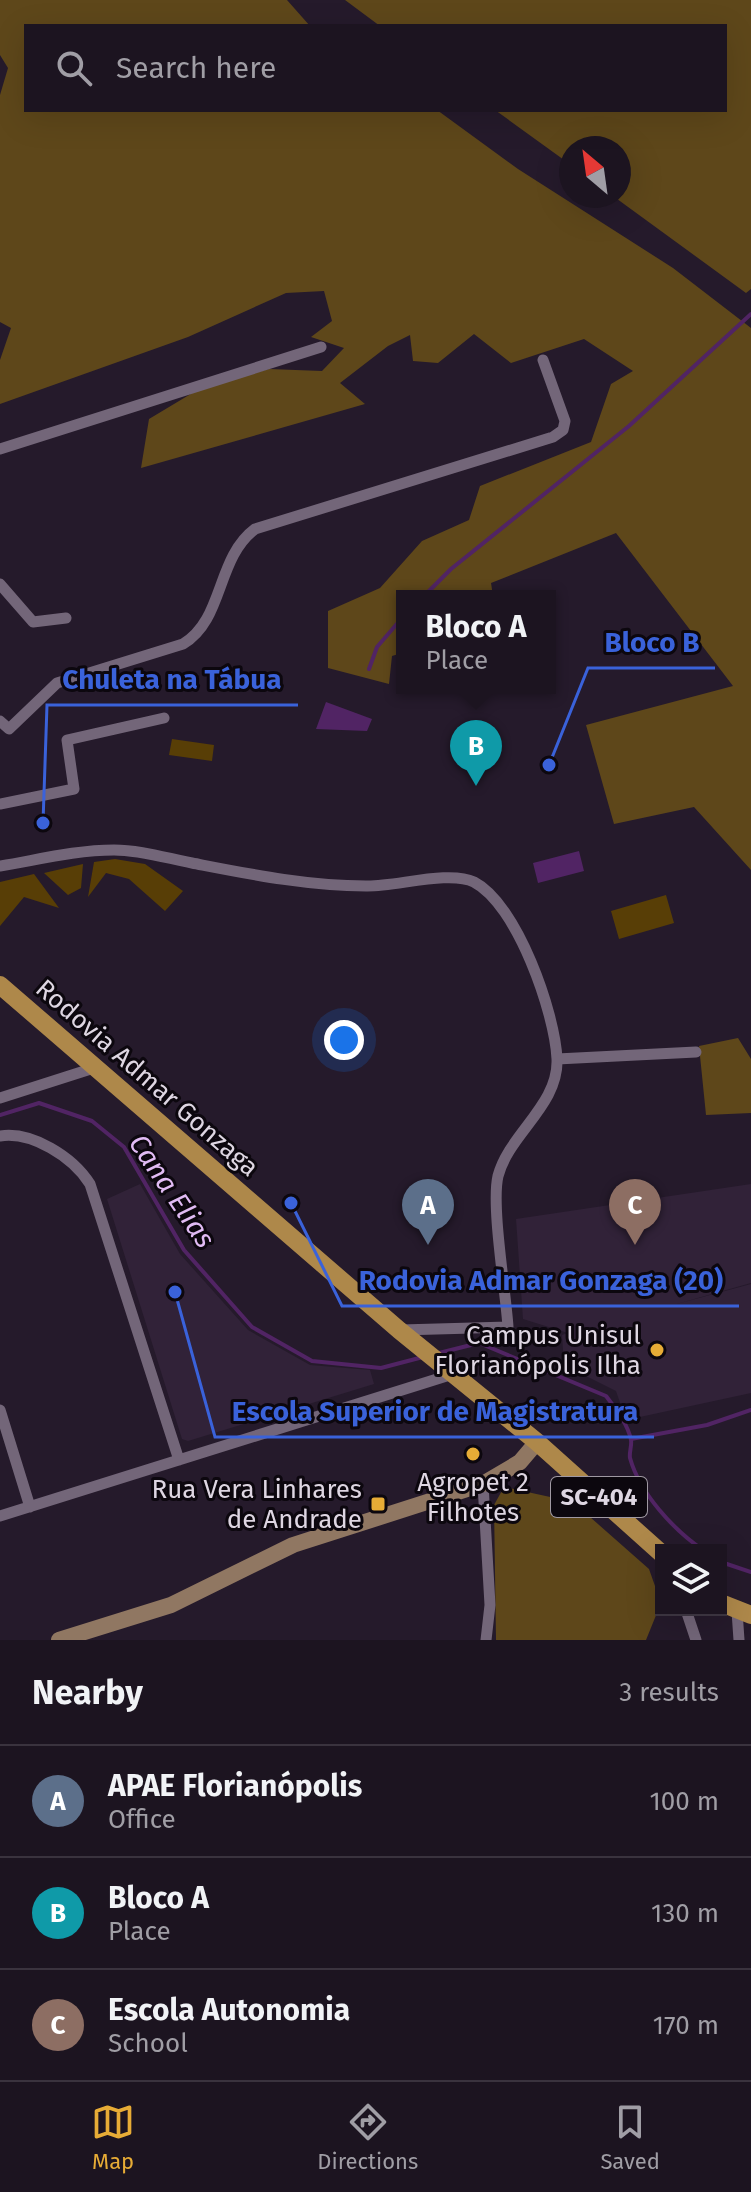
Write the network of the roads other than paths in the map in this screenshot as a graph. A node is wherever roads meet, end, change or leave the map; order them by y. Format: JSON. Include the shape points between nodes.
{"nodes":[{"id":1,"x":321,"y":347,"type":"dead end"},
{"id":2,"x":543,"y":360,"type":"dead end"},
{"id":3,"x":0,"y":449,"type":"edge"},
{"id":4,"x":0,"y":584,"type":"edge"},
{"id":5,"x":66,"y":618,"type":"dead end"},
{"id":6,"x":164,"y":718,"type":"dead end"},
{"id":7,"x":4,"y":725,"type":"edge"},
{"id":8,"x":0,"y":804,"type":"edge"},
{"id":9,"x":0,"y":866,"type":"edge"},
{"id":10,"x":0,"y":985,"type":"edge"},
{"id":11,"x":696,"y":1052,"type":"dead end"},
{"id":12,"x":557,"y":1059,"type":"junction"},
{"id":13,"x":97,"y":1067,"type":"junction"},
{"id":14,"x":0,"y":1098,"type":"edge"},
{"id":15,"x":0,"y":1136,"type":"edge"},
{"id":16,"x":399,"y":1330,"type":"junction"},
{"id":17,"x":453,"y":1374,"type":"junction"},
{"id":18,"x":0,"y":1410,"type":"edge"},
{"id":19,"x":537,"y":1442,"type":"junction"},
{"id":20,"x":179,"y":1460,"type":"junction"},
{"id":21,"x":483,"y":1484,"type":"junction"},
{"id":22,"x":30,"y":1507,"type":"junction"},
{"id":23,"x":0,"y":1516,"type":"edge"},
{"id":24,"x":655,"y":1548,"type":"edge"},
{"id":25,"x":736,"y":1610,"type":"edge"},
{"id":26,"x":688,"y":1616,"type":"edge"},
{"id":27,"x":59,"y":1640,"type":"edge"},
{"id":28,"x":486,"y":1640,"type":"edge"},
{"id":29,"x":696,"y":1640,"type":"edge"},
{"id":30,"x":739,"y":1640,"type":"edge"}],
"edges":[{"from":1,"to":3,"type":"street"},
{"from":2,"to":7,"type":"street","via":[[565,421],[553,437],[255,529],[231,553],[197,636],[57,683]]},
{"from":4,"to":5,"type":"street","via":[[33,622]]},
{"from":6,"to":8,"type":"street","via":[[67,740],[74,789]]},
{"from":9,"to":12,"type":"street","via":[[111,850],[338,886],[457,878],[473,882],[518,936],[546,1005]]},
{"from":10,"to":13,"type":"main road","name":"Rodovia Admar Gonzaga","number":"SC-404"},
{"from":11,"to":12,"type":"street"},
{"from":12,"to":16,"type":"street","via":[[552,1087],[498,1176],[508,1327]]},
{"from":13,"to":14,"type":"street"},
{"from":13,"to":16,"type":"main road","name":"Rodovia Admar Gonzaga","number":"SC-404"},
{"from":15,"to":20,"type":"street","via":[[30,1137],[75,1164],[90,1184]]},
{"from":16,"to":17,"type":"main road","name":"Rodovia Admar Gonzaga","number":"SC-404"},
{"from":17,"to":19,"type":"main road","name":"Rodovia Admar Gonzaga","number":"SC-404"},
{"from":17,"to":20,"type":"street"},
{"from":18,"to":22,"type":"street"},
{"from":19,"to":21,"type":"main road","via":[[520,1462]]},
{"from":19,"to":24,"type":"main road","name":"Rodovia Admar Gonzaga","number":"SC-404"},
{"from":20,"to":22,"type":"street"},
{"from":21,"to":27,"type":"main road","via":[[293,1545],[171,1605]]},
{"from":21,"to":28,"type":"street","via":[[489,1572]]},
{"from":22,"to":23,"type":"street"},
{"from":25,"to":30,"type":"street"},
{"from":26,"to":29,"type":"street"}]}
